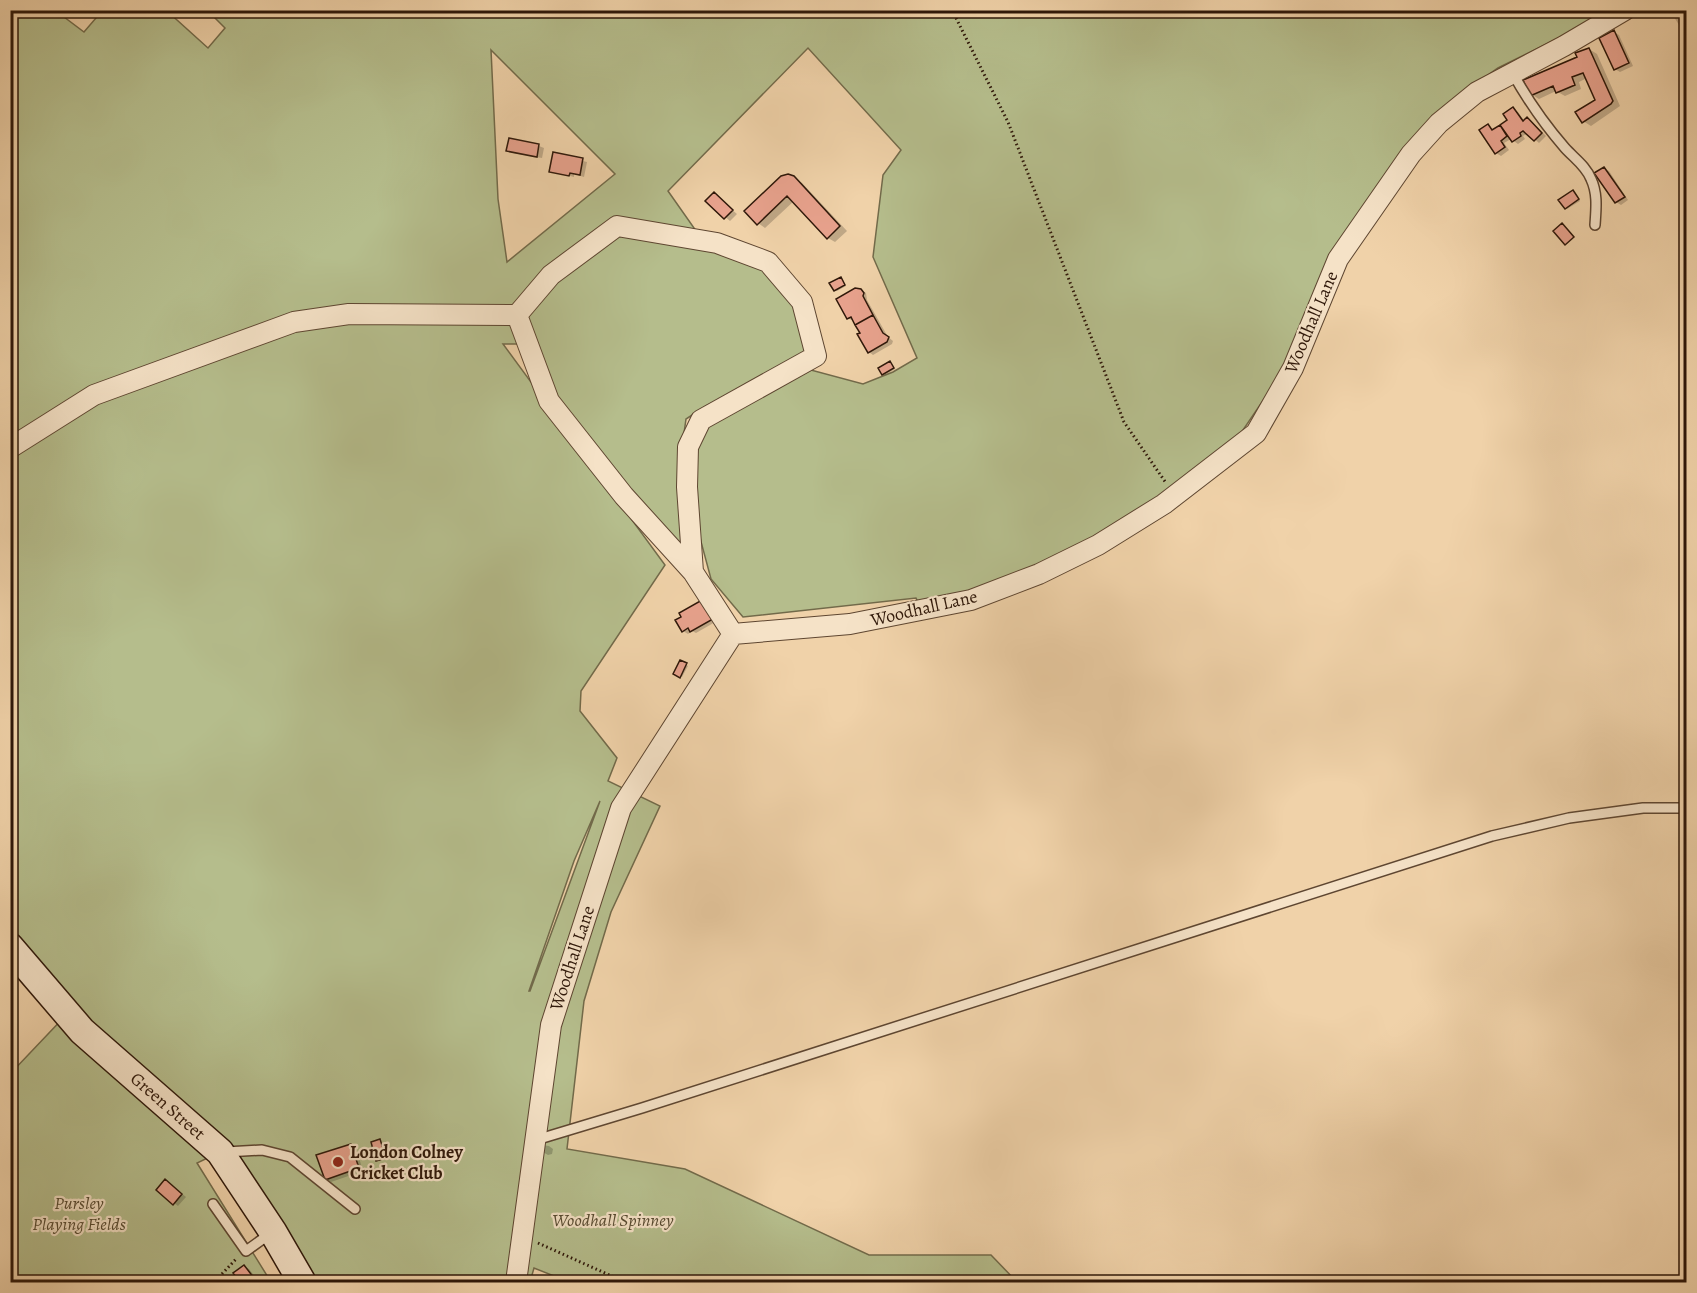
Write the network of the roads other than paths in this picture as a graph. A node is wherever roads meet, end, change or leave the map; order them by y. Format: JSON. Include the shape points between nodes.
{"nodes":[{"id":1,"x":1625,"y":10,"type":"edge"},
{"id":2,"x":1512,"y":72,"type":"junction"},
{"id":3,"x":1595,"y":225,"type":"dead end"},
{"id":4,"x":517,"y":315,"type":"junction"},
{"id":5,"x":10,"y":448,"type":"edge"},
{"id":6,"x":693,"y":572,"type":"junction"},
{"id":7,"x":733,"y":634,"type":"junction"},
{"id":8,"x":1686,"y":808,"type":"edge"},
{"id":9,"x":10,"y":947,"type":"edge"},
{"id":10,"x":535,"y":1140,"type":"junction"},
{"id":11,"x":220,"y":1152,"type":"junction"},
{"id":12,"x":213,"y":1204,"type":"dead end"},
{"id":13,"x":355,"y":1209,"type":"dead end"},
{"id":14,"x":273,"y":1232,"type":"junction"},
{"id":15,"x":302,"y":1282,"type":"edge"},
{"id":16,"x":516,"y":1282,"type":"edge"}],
"edges":[{"from":1,"to":2,"type":"street","name":"Woodhall Lane"},
{"from":2,"to":3,"type":"lane","via":[[1527,100],[1591,179]]},
{"from":2,"to":7,"type":"street","name":"Woodhall Lane","via":[[1439,123],[1411,154],[1338,260],[1293,368],[1256,433],[1174,496],[1098,545],[1039,574],[971,600],[850,624]]},
{"from":4,"to":5,"type":"street","via":[[349,314],[294,322],[94,395]]},
{"from":4,"to":6,"type":"street","via":[[549,401],[624,496]]},
{"from":4,"to":6,"type":"street","via":[[551,275],[616,226],[717,243],[768,262],[802,302],[816,356],[701,420],[688,447]]},
{"from":6,"to":7,"type":"street"},
{"from":7,"to":10,"type":"street","name":"Woodhall Lane","via":[[621,808],[551,1025]]},
{"from":8,"to":10,"type":"lane","via":[[1643,808],[1569,818],[1492,836]]},
{"from":9,"to":11,"type":"main road","name":"Green Street","via":[[82,1031]]},
{"from":10,"to":16,"type":"street","name":"Woodhall Lane"},
{"from":11,"to":13,"type":"lane","via":[[262,1150],[290,1157]]},
{"from":11,"to":14,"type":"main road","name":"Green Street"},
{"from":12,"to":14,"type":"lane","via":[[246,1251]]},
{"from":14,"to":15,"type":"main road","name":"Green Street"}]}
